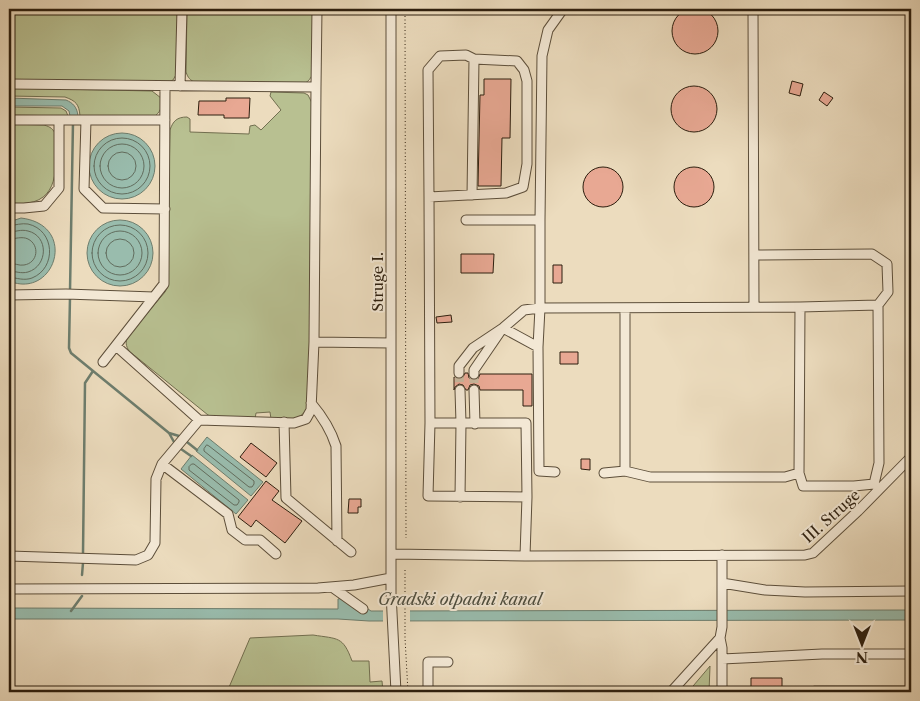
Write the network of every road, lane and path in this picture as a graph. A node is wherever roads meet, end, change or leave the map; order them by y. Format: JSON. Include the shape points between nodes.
{"nodes":[{"id":1,"x":182,"y":9,"type":"edge"},
{"id":2,"x":317,"y":9,"type":"edge"},
{"id":3,"x":391,"y":9,"type":"edge"},
{"id":4,"x":405,"y":9,"type":"edge"},
{"id":5,"x":563,"y":9,"type":"edge"},
{"id":6,"x":753,"y":9,"type":"edge"},
{"id":7,"x":474,"y":59,"type":"junction"},
{"id":8,"x":9,"y":84,"type":"edge"},
{"id":9,"x":165,"y":86,"type":"junction"},
{"id":10,"x":180,"y":86,"type":"junction"},
{"id":11,"x":316,"y":88,"type":"junction"},
{"id":12,"x":9,"y":120,"type":"edge"},
{"id":13,"x":78,"y":120,"type":"junction"},
{"id":14,"x":165,"y":120,"type":"junction"},
{"id":15,"x":59,"y":121,"type":"junction"},
{"id":16,"x":472,"y":195,"type":"junction"},
{"id":17,"x":429,"y":197,"type":"junction"},
{"id":18,"x":9,"y":208,"type":"edge"},
{"id":19,"x":165,"y":209,"type":"junction"},
{"id":20,"x":466,"y":220,"type":"dead end"},
{"id":21,"x":540,"y":220,"type":"junction"},
{"id":22,"x":754,"y":255,"type":"junction"},
{"id":23,"x":9,"y":296,"type":"edge"},
{"id":24,"x":154,"y":297,"type":"junction"},
{"id":25,"x":878,"y":305,"type":"junction"},
{"id":26,"x":754,"y":307,"type":"junction"},
{"id":27,"x":800,"y":307,"type":"junction"},
{"id":28,"x":540,"y":308,"type":"junction"},
{"id":29,"x":624,"y":308,"type":"junction"},
{"id":30,"x":503,"y":328,"type":"junction"},
{"id":31,"x":314,"y":342,"type":"junction"},
{"id":32,"x":391,"y":343,"type":"junction"},
{"id":33,"x":116,"y":346,"type":"junction"},
{"id":34,"x":538,"y":347,"type":"junction"},
{"id":35,"x":103,"y":362,"type":"dead end"},
{"id":36,"x":459,"y":373,"type":"tunnel mouth"},
{"id":37,"x":474,"y":374,"type":"tunnel mouth"},
{"id":38,"x":460,"y":390,"type":"tunnel mouth"},
{"id":39,"x":474,"y":390,"type":"tunnel mouth"},
{"id":40,"x":311,"y":403,"type":"junction"},
{"id":41,"x":199,"y":420,"type":"junction"},
{"id":42,"x":284,"y":422,"type":"junction"},
{"id":43,"x":430,"y":423,"type":"junction"},
{"id":44,"x":461,"y":423,"type":"junction"},
{"id":45,"x":475,"y":424,"type":"junction"},
{"id":46,"x":911,"y":457,"type":"edge"},
{"id":47,"x":162,"y":464,"type":"junction"},
{"id":48,"x":624,"y":471,"type":"junction"},
{"id":49,"x":555,"y":472,"type":"dead end"},
{"id":50,"x":604,"y":473,"type":"dead end"},
{"id":51,"x":799,"y":473,"type":"junction"},
{"id":52,"x":460,"y":496,"type":"junction"},
{"id":53,"x":527,"y":497,"type":"junction"},
{"id":54,"x":406,"y":538,"type":"dead end"},
{"id":55,"x":337,"y":541,"type":"junction"},
{"id":56,"x":351,"y":552,"type":"dead end"},
{"id":57,"x":276,"y":554,"type":"dead end"},
{"id":58,"x":392,"y":554,"type":"junction"},
{"id":59,"x":722,"y":555,"type":"junction"},
{"id":60,"x":9,"y":556,"type":"edge"},
{"id":61,"x":525,"y":556,"type":"junction"},
{"id":62,"x":405,"y":570,"type":"dead end"},
{"id":63,"x":391,"y":578,"type":"junction"},
{"id":64,"x":722,"y":583,"type":"junction"},
{"id":65,"x":332,"y":587,"type":"junction"},
{"id":66,"x":9,"y":589,"type":"edge"},
{"id":67,"x":911,"y":591,"type":"edge"},
{"id":68,"x":363,"y":609,"type":"dead end"},
{"id":69,"x":720,"y":638,"type":"junction"},
{"id":70,"x":911,"y":654,"type":"edge"},
{"id":71,"x":722,"y":659,"type":"junction"},
{"id":72,"x":448,"y":662,"type":"dead end"},
{"id":73,"x":396,"y":692,"type":"edge"},
{"id":74,"x":408,"y":692,"type":"edge"},
{"id":75,"x":428,"y":692,"type":"edge"},
{"id":76,"x":671,"y":692,"type":"edge"},
{"id":77,"x":722,"y":692,"type":"edge"}],
"edges":[{"from":1,"to":10,"type":"street"},
{"from":2,"to":11,"type":"street"},
{"from":3,"to":32,"type":"street","name":"Struge I."},
{"from":4,"to":54,"type":"path"},
{"from":5,"to":21,"type":"street","via":[[548,30],[542,56]]},
{"from":6,"to":22,"type":"street"},
{"from":7,"to":16,"type":"street"},
{"from":7,"to":16,"type":"street","via":[[518,61],[524,70],[527,81],[527,164],[523,188],[506,193]]},
{"from":7,"to":17,"type":"street","via":[[466,55],[440,56],[428,70]]},
{"from":8,"to":9,"type":"street"},
{"from":9,"to":10,"type":"street"},
{"from":9,"to":14,"type":"street"},
{"from":10,"to":11,"type":"street"},
{"from":11,"to":31,"type":"street"},
{"from":12,"to":15,"type":"street"},
{"from":13,"to":14,"type":"street"},
{"from":13,"to":15,"type":"street"},
{"from":13,"to":19,"type":"street","via":[[84,189],[103,208]]},
{"from":14,"to":19,"type":"street"},
{"from":15,"to":18,"type":"street","via":[[59,188],[44,206]]},
{"from":16,"to":17,"type":"street"},
{"from":17,"to":43,"type":"street"},
{"from":19,"to":24,"type":"street","via":[[164,284]]},
{"from":20,"to":21,"type":"street"},
{"from":21,"to":28,"type":"street"},
{"from":22,"to":25,"type":"street","via":[[872,254],[887,264],[888,292]]},
{"from":22,"to":26,"type":"street"},
{"from":23,"to":24,"type":"street"},
{"from":24,"to":33,"type":"street"},
{"from":25,"to":27,"type":"street"},
{"from":25,"to":51,"type":"street","via":[[879,463],[874,484],[803,486]]},
{"from":26,"to":27,"type":"street"},
{"from":26,"to":29,"type":"street"},
{"from":27,"to":51,"type":"street"},
{"from":28,"to":29,"type":"street"},
{"from":28,"to":30,"type":"street","via":[[524,310]]},
{"from":28,"to":34,"type":"street"},
{"from":29,"to":48,"type":"street"},
{"from":30,"to":34,"type":"street"},
{"from":30,"to":36,"type":"street","via":[[473,348],[459,366]]},
{"from":30,"to":37,"type":"street"},
{"from":31,"to":32,"type":"street"},
{"from":31,"to":40,"type":"street"},
{"from":32,"to":58,"type":"street","name":"Struge I."},
{"from":33,"to":35,"type":"street"},
{"from":33,"to":41,"type":"street"},
{"from":34,"to":49,"type":"street","via":[[539,471]]},
{"from":38,"to":44,"type":"street"},
{"from":39,"to":45,"type":"street"},
{"from":40,"to":42,"type":"street","via":[[306,419]]},
{"from":40,"to":55,"type":"street","via":[[322,416],[336,446]]},
{"from":41,"to":42,"type":"street"},
{"from":41,"to":47,"type":"street"},
{"from":42,"to":55,"type":"street","via":[[286,498]]},
{"from":43,"to":44,"type":"street"},
{"from":43,"to":52,"type":"street","via":[[428,496]]},
{"from":44,"to":45,"type":"street"},
{"from":44,"to":52,"type":"street"},
{"from":45,"to":53,"type":"street","via":[[526,423]]},
{"from":46,"to":59,"type":"street","name":"III. Struge","via":[[813,553]]},
{"from":47,"to":57,"type":"street","via":[[228,514],[232,530],[245,540],[260,540]]},
{"from":47,"to":60,"type":"street","via":[[156,478],[155,543],[148,555],[136,560]]},
{"from":48,"to":50,"type":"street"},
{"from":48,"to":51,"type":"street","via":[[650,477],[785,477]]},
{"from":52,"to":53,"type":"street"},
{"from":53,"to":61,"type":"street"},
{"from":55,"to":56,"type":"street"},
{"from":58,"to":61,"type":"street","name":"III. Struge"},
{"from":58,"to":63,"type":"street","name":"Struge I."},
{"from":59,"to":61,"type":"street","name":"III. Struge"},
{"from":59,"to":64,"type":"street"},
{"from":62,"to":74,"type":"path"},
{"from":63,"to":65,"type":"street"},
{"from":63,"to":73,"type":"street","name":"Struge I."},
{"from":64,"to":67,"type":"street","via":[[805,592]]},
{"from":64,"to":69,"type":"street"},
{"from":65,"to":66,"type":"street"},
{"from":65,"to":68,"type":"street"},
{"from":69,"to":71,"type":"street"},
{"from":69,"to":76,"type":"street"},
{"from":70,"to":71,"type":"street"},
{"from":71,"to":77,"type":"street"},
{"from":72,"to":75,"type":"street","via":[[428,662]]}]}
